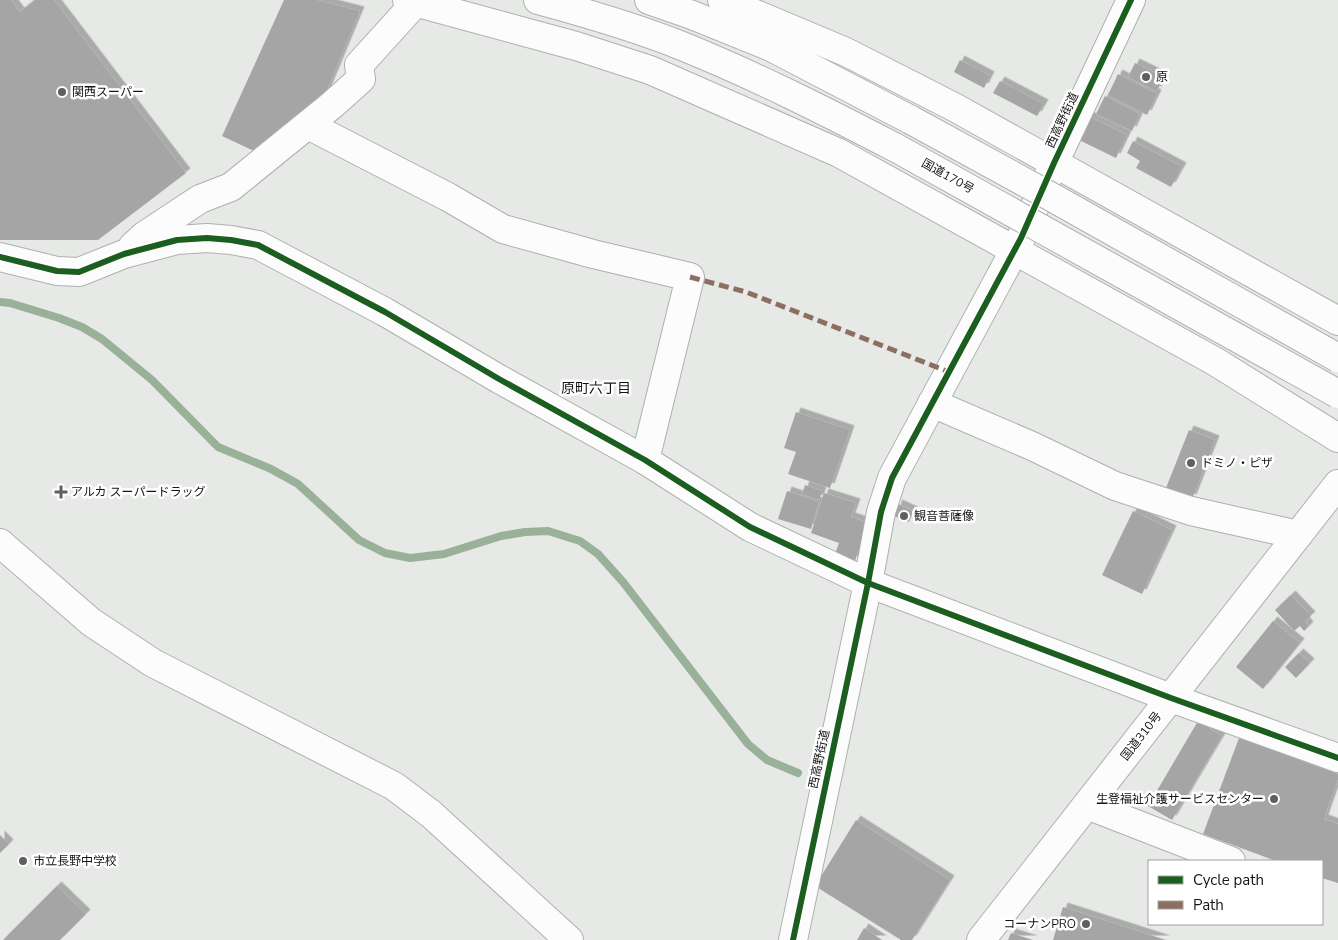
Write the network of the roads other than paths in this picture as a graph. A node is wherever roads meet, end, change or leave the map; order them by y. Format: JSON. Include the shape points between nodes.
{"nodes":[{"id":1,"x":538,"y":0,"type":"edge"},
{"id":2,"x":649,"y":0,"type":"edge"},
{"id":3,"x":722,"y":0,"type":"edge"},
{"id":4,"x":1131,"y":0,"type":"edge"},
{"id":5,"x":412,"y":1,"type":"edge"},
{"id":6,"x":308,"y":125,"type":"junction"},
{"id":7,"x":1054,"y":163,"type":"junction"},
{"id":8,"x":1014,"y":250,"type":"junction"},
{"id":9,"x":124,"y":254,"type":"junction"},
{"id":10,"x":0,"y":257,"type":"edge"},
{"id":11,"x":1338,"y":322,"type":"edge"},
{"id":12,"x":1338,"y":358,"type":"edge"},
{"id":13,"x":1338,"y":394,"type":"edge"},
{"id":14,"x":932,"y":403,"type":"junction"},
{"id":15,"x":1338,"y":438,"type":"edge"},
{"id":16,"x":645,"y":460,"type":"junction"},
{"id":17,"x":1338,"y":484,"type":"edge"},
{"id":18,"x":1298,"y":535,"type":"junction"},
{"id":19,"x":0,"y":543,"type":"edge"},
{"id":20,"x":868,"y":583,"type":"junction"},
{"id":21,"x":1171,"y":698,"type":"junction"},
{"id":22,"x":1338,"y":758,"type":"edge"},
{"id":23,"x":1087,"y":805,"type":"junction"},
{"id":24,"x":1228,"y":860,"type":"edge"},
{"id":25,"x":569,"y":940,"type":"edge"},
{"id":26,"x":793,"y":940,"type":"edge"},
{"id":27,"x":981,"y":940,"type":"edge"}],
"edges":[{"from":1,"to":13,"type":"main road","name":"国道170号","bridge":true,"via":[[681,46],[759,80],[936,168]]},
{"from":2,"to":12,"type":"main road","bridge":true,"via":[[772,47],[1048,195]]},
{"from":3,"to":7,"type":"main road","via":[[846,52]]},
{"from":4,"to":7,"type":"main road","name":"西高野街道"},
{"from":5,"to":6,"type":"main road","via":[[358,65],[361,79]]},
{"from":5,"to":8,"type":"main road","via":[[650,70],[839,153]]},
{"from":6,"to":9,"type":"main road","via":[[230,187],[200,198],[144,236]]},
{"from":6,"to":16,"type":"main road","via":[[503,229],[690,276]]},
{"from":7,"to":8,"type":"main road","name":"西高野街道"},
{"from":7,"to":11,"type":"main road"},
{"from":8,"to":14,"type":"main road","name":"西高野街道"},
{"from":8,"to":15,"type":"main road","via":[[1216,362]]},
{"from":9,"to":10,"type":"main road","via":[[79,272],[57,271]]},
{"from":9,"to":16,"type":"main road","via":[[177,240],[206,238],[258,245],[385,312]]},
{"from":14,"to":18,"type":"main road","via":[[1115,486],[1191,511]]},
{"from":14,"to":20,"type":"main road","name":"西高野街道","via":[[892,478],[881,512]]},
{"from":16,"to":20,"type":"main road","via":[[750,527]]},
{"from":17,"to":18,"type":"main road","name":"国道310号"},
{"from":18,"to":21,"type":"main road","name":"国道310号"},
{"from":19,"to":25,"type":"main road","via":[[91,622],[153,663],[394,786],[431,814]]},
{"from":20,"to":21,"type":"main road"},
{"from":20,"to":26,"type":"main road","name":"西高野街道"},
{"from":21,"to":22,"type":"main road"},
{"from":21,"to":23,"type":"main road","name":"国道310号"},
{"from":23,"to":24,"type":"main road"},
{"from":23,"to":27,"type":"main road","name":"国道310号"}]}
